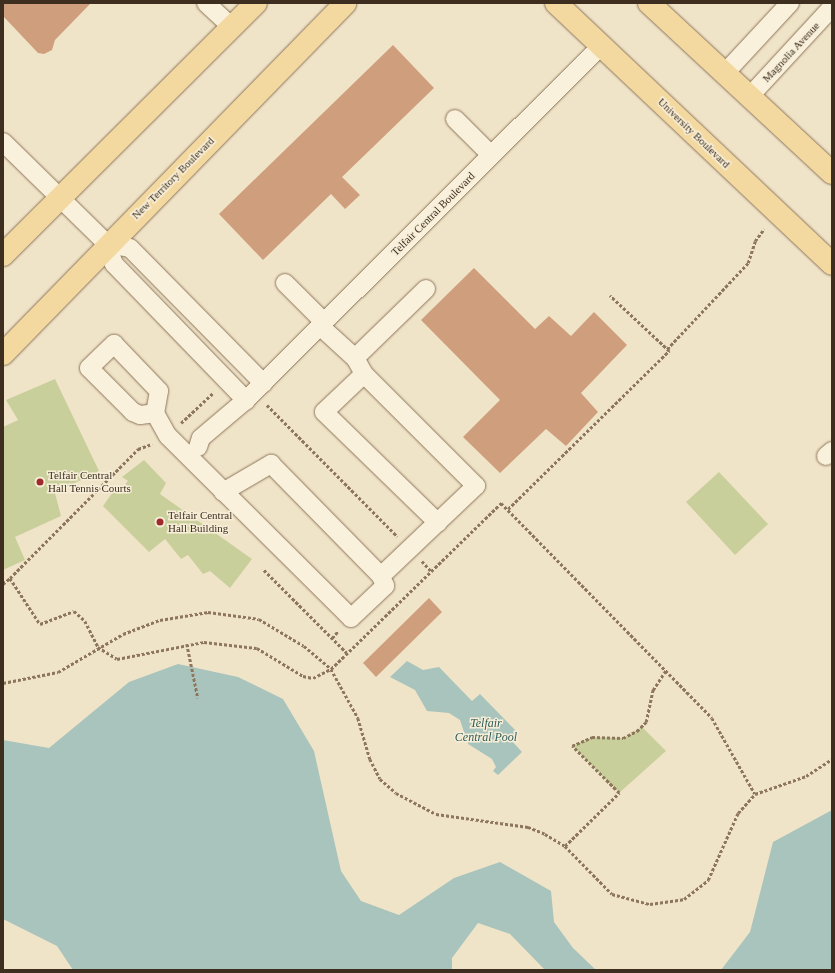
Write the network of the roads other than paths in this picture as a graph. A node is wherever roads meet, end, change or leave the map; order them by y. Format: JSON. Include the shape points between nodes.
{"nodes":[{"id":1,"x":206,"y":3,"type":"edge"},
{"id":2,"x":256,"y":3,"type":"edge"},
{"id":3,"x":345,"y":3,"type":"edge"},
{"id":4,"x":556,"y":3,"type":"edge"},
{"id":5,"x":649,"y":3,"type":"edge"},
{"id":6,"x":790,"y":3,"type":"edge"},
{"id":7,"x":832,"y":7,"type":"edge"},
{"id":8,"x":232,"y":27,"type":"junction"},
{"id":9,"x":602,"y":45,"type":"junction"},
{"id":10,"x":724,"y":74,"type":"junction"},
{"id":11,"x":750,"y":96,"type":"junction"},
{"id":12,"x":455,"y":119,"type":"dead end"},
{"id":13,"x":3,"y":142,"type":"edge"},
{"id":14,"x":492,"y":155,"type":"junction"},
{"id":15,"x":832,"y":173,"type":"edge"},
{"id":16,"x":60,"y":198,"type":"junction"},
{"id":17,"x":107,"y":244,"type":"junction"},
{"id":18,"x":3,"y":255,"type":"edge"},
{"id":19,"x":832,"y":264,"type":"edge"},
{"id":20,"x":285,"y":284,"type":"dead end"},
{"id":21,"x":426,"y":290,"type":"dead end"},
{"id":22,"x":202,"y":321,"type":"junction"},
{"id":23,"x":322,"y":324,"type":"junction"},
{"id":24,"x":185,"y":337,"type":"junction"},
{"id":25,"x":3,"y":354,"type":"edge"},
{"id":26,"x":355,"y":358,"type":"junction"},
{"id":27,"x":364,"y":374,"type":"junction"},
{"id":28,"x":254,"y":392,"type":"junction"},
{"id":29,"x":156,"y":413,"type":"dead end"},
{"id":30,"x":194,"y":452,"type":"junction"},
{"id":31,"x":223,"y":492,"type":"junction"},
{"id":32,"x":438,"y":523,"type":"junction"},
{"id":33,"x":381,"y":576,"type":"junction"}],
"edges":[{"from":1,"to":8,"type":"street"},
{"from":2,"to":8,"type":"main road"},
{"from":3,"to":17,"type":"main road","name":"New Territory Boulevard"},
{"from":4,"to":9,"type":"main road","name":"University Boulevard"},
{"from":5,"to":10,"type":"main road"},
{"from":6,"to":10,"type":"street"},
{"from":7,"to":11,"type":"street","name":"Magnolia Avenue"},
{"from":8,"to":16,"type":"main road"},
{"from":9,"to":14,"type":"street","name":"Telfair Central Boulevard"},
{"from":9,"to":19,"type":"main road","name":"University Boulevard"},
{"from":10,"to":11,"type":"main road"},
{"from":11,"to":15,"type":"main road"},
{"from":12,"to":14,"type":"street"},
{"from":13,"to":16,"type":"street"},
{"from":14,"to":23,"type":"street","name":"Telfair Central Boulevard"},
{"from":16,"to":17,"type":"street"},
{"from":16,"to":18,"type":"main road"},
{"from":17,"to":22,"type":"street","via":[[130,248]]},
{"from":17,"to":24,"type":"street","via":[[114,264]]},
{"from":17,"to":25,"type":"main road","name":"New Territory Boulevard"},
{"from":20,"to":23,"type":"street"},
{"from":21,"to":26,"type":"street"},
{"from":22,"to":24,"type":"street"},
{"from":22,"to":28,"type":"street"},
{"from":23,"to":26,"type":"street"},
{"from":23,"to":28,"type":"street","name":"Telfair Central Boulevard"},
{"from":24,"to":28,"type":"street"},
{"from":26,"to":27,"type":"street"},
{"from":27,"to":32,"type":"street","via":[[476,486]]},
{"from":27,"to":32,"type":"street","via":[[324,412]]},
{"from":28,"to":30,"type":"street","name":"Telfair Central Boulevard","via":[[224,420],[222,430],[207,445]]},
{"from":29,"to":30,"type":"street","via":[[168,436]]},
{"from":30,"to":31,"type":"street"},
{"from":31,"to":33,"type":"street","via":[[271,464]]},
{"from":31,"to":33,"type":"street","via":[[351,618],[385,586]]},
{"from":32,"to":33,"type":"street"}]}
